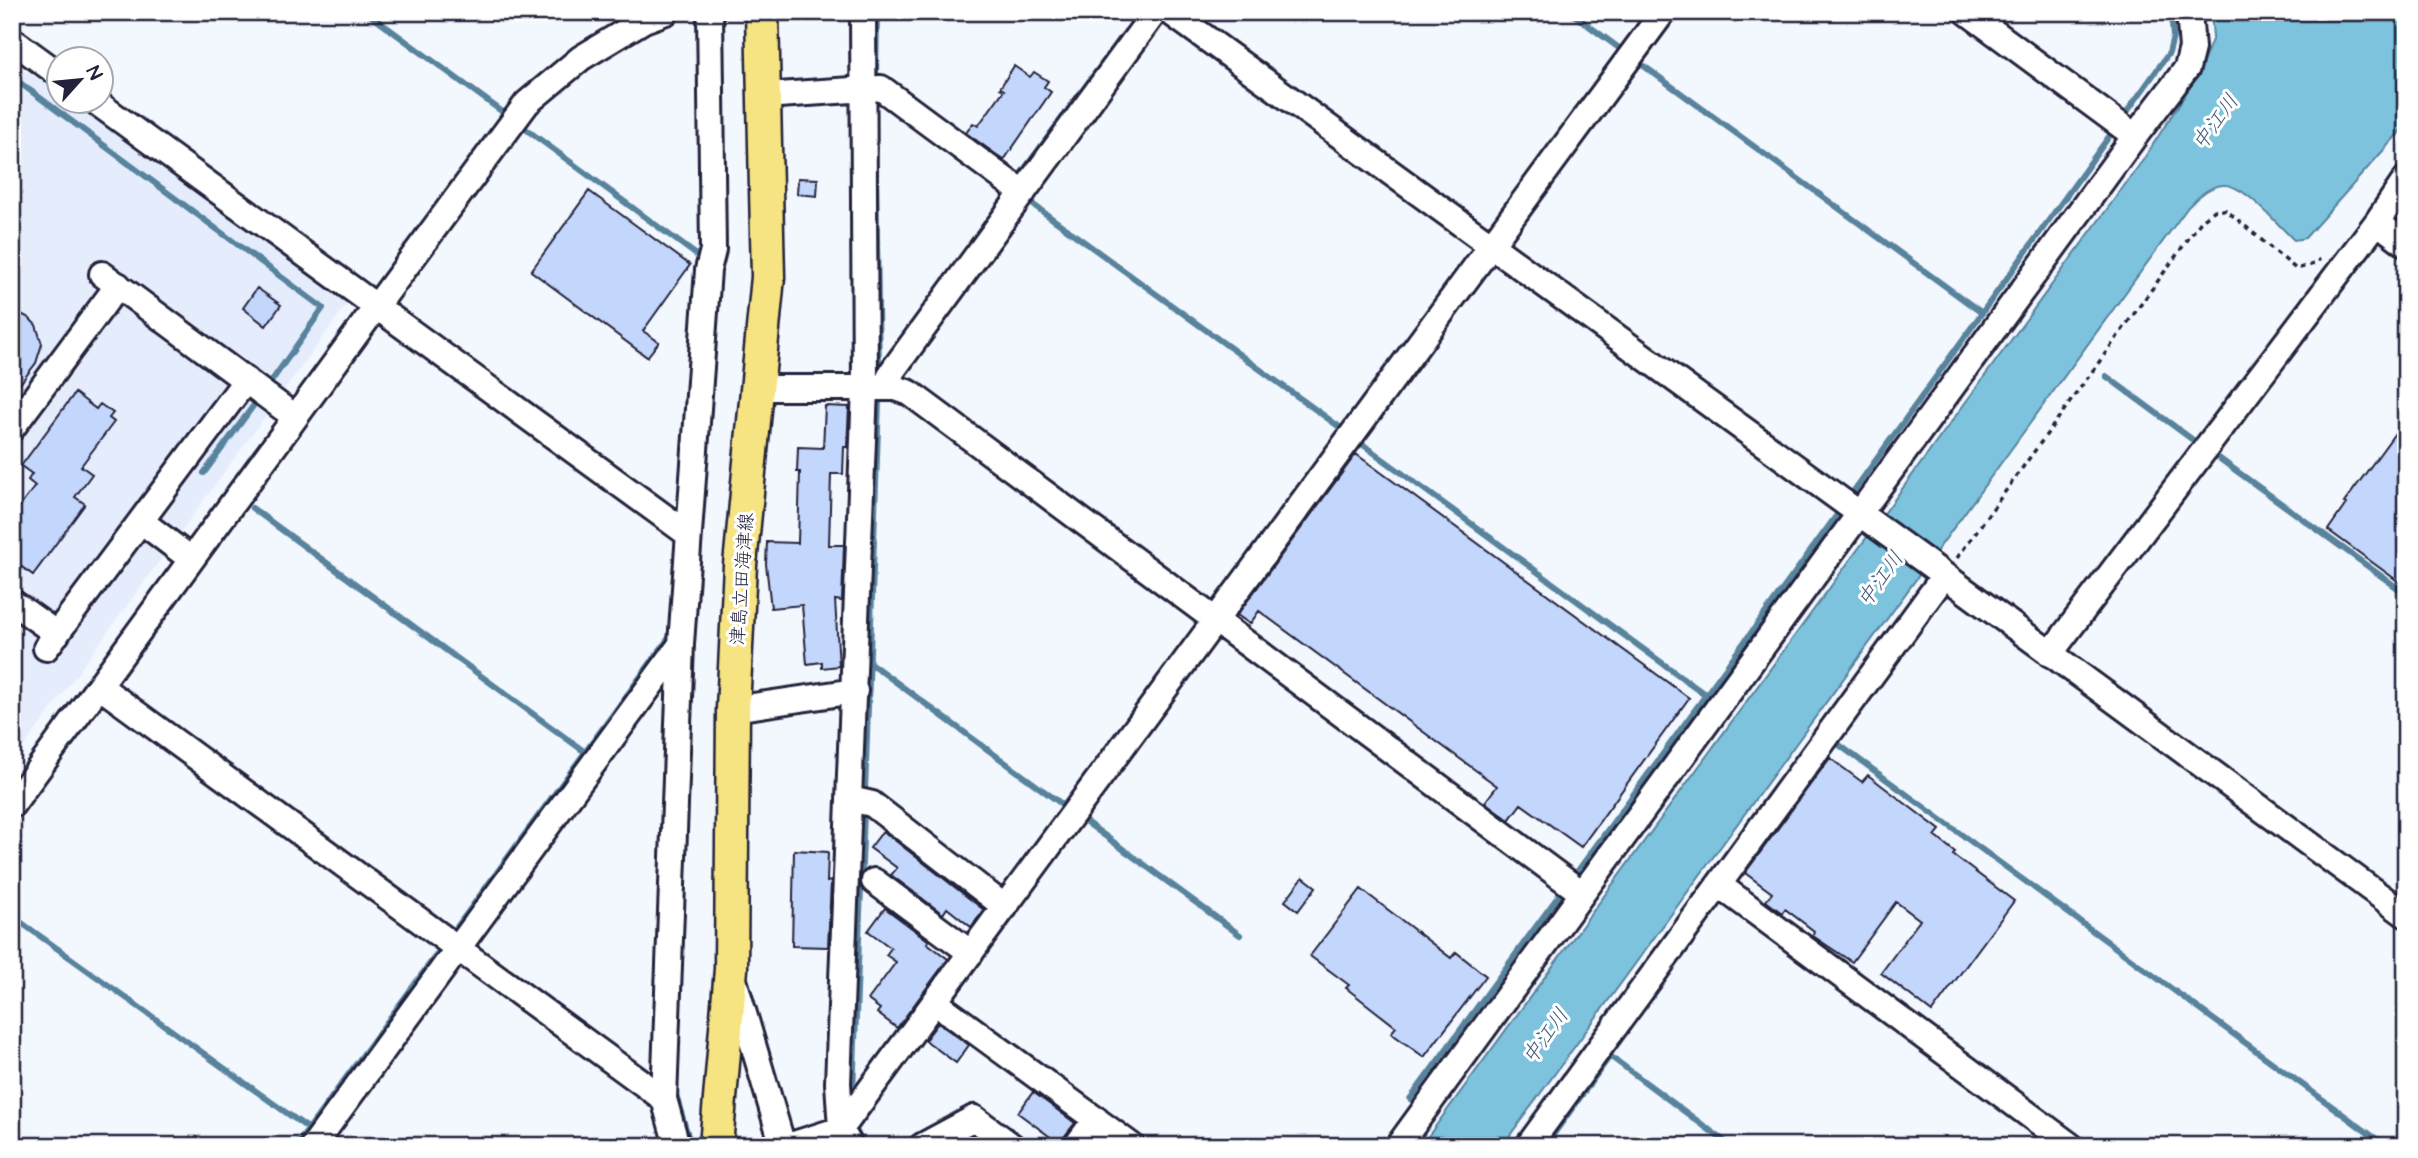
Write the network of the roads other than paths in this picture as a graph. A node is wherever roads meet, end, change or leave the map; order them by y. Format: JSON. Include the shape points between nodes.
{"nodes":[{"id":1,"x":666,"y":12,"type":"edge"},
{"id":2,"x":710,"y":12,"type":"edge"},
{"id":3,"x":762,"y":12,"type":"edge"},
{"id":4,"x":863,"y":12,"type":"edge"},
{"id":5,"x":1155,"y":12,"type":"edge"},
{"id":6,"x":1171,"y":12,"type":"edge"},
{"id":7,"x":1662,"y":12,"type":"edge"},
{"id":8,"x":1967,"y":12,"type":"edge"},
{"id":9,"x":2189,"y":12,"type":"edge"},
{"id":10,"x":12,"y":40,"type":"edge"},
{"id":11,"x":23,"y":53,"type":"edge"},
{"id":12,"x":46,"y":67,"type":"edge"},
{"id":13,"x":862,"y":89,"type":"junction"},
{"id":14,"x":764,"y":96,"type":"junction"},
{"id":15,"x":115,"y":116,"type":"edge"},
{"id":16,"x":2135,"y":136,"type":"junction"},
{"id":17,"x":2406,"y":178,"type":"edge"},
{"id":18,"x":1023,"y":193,"type":"junction"},
{"id":19,"x":2377,"y":222,"type":"junction"},
{"id":20,"x":2406,"y":244,"type":"edge"},
{"id":21,"x":1492,"y":246,"type":"junction"},
{"id":22,"x":376,"y":307,"type":"junction"},
{"id":23,"x":246,"y":380,"type":"junction"},
{"id":24,"x":757,"y":388,"type":"junction"},
{"id":25,"x":874,"y":388,"type":"junction"},
{"id":26,"x":295,"y":416,"type":"junction"},
{"id":27,"x":12,"y":428,"type":"edge"},
{"id":28,"x":1864,"y":518,"type":"junction"},
{"id":29,"x":141,"y":521,"type":"junction"},
{"id":30,"x":688,"y":534,"type":"junction"},
{"id":31,"x":191,"y":559,"type":"junction"},
{"id":32,"x":1938,"y":571,"type":"junction"},
{"id":33,"x":15,"y":609,"type":"edge"},
{"id":34,"x":1216,"y":621,"type":"junction"},
{"id":35,"x":681,"y":644,"type":"junction"},
{"id":36,"x":2050,"y":654,"type":"junction"},
{"id":37,"x":99,"y":686,"type":"junction"},
{"id":38,"x":855,"y":691,"type":"junction"},
{"id":39,"x":733,"y":709,"type":"junction"},
{"id":40,"x":850,"y":799,"type":"junction"},
{"id":41,"x":12,"y":805,"type":"edge"},
{"id":42,"x":874,"y":881,"type":"dead end"},
{"id":43,"x":1719,"y":885,"type":"junction"},
{"id":44,"x":1582,"y":893,"type":"junction"},
{"id":45,"x":1005,"y":907,"type":"junction"},
{"id":46,"x":2406,"y":915,"type":"edge"},
{"id":47,"x":457,"y":948,"type":"junction"},
{"id":48,"x":971,"y":953,"type":"junction"},
{"id":49,"x":731,"y":969,"type":"junction"},
{"id":50,"x":935,"y":1002,"type":"junction"},
{"id":51,"x":664,"y":1099,"type":"junction"},
{"id":52,"x":1096,"y":1119,"type":"junction"},
{"id":53,"x":846,"y":1137,"type":"edge"},
{"id":54,"x":313,"y":1146,"type":"edge"},
{"id":55,"x":677,"y":1146,"type":"edge"},
{"id":56,"x":716,"y":1146,"type":"edge"},
{"id":57,"x":785,"y":1146,"type":"edge"},
{"id":58,"x":922,"y":1146,"type":"edge"},
{"id":59,"x":1012,"y":1146,"type":"edge"},
{"id":60,"x":1076,"y":1146,"type":"edge"},
{"id":61,"x":1132,"y":1146,"type":"edge"},
{"id":62,"x":1398,"y":1146,"type":"edge"},
{"id":63,"x":1528,"y":1146,"type":"edge"},
{"id":64,"x":2071,"y":1146,"type":"edge"}],
"edges":[{"from":1,"to":22,"type":"street","via":[[581,58],[527,103]]},
{"from":2,"to":30,"type":"street","via":[[713,250]]},
{"from":3,"to":14,"type":"main road","name":"津島立田海津線"},
{"from":4,"to":13,"type":"street"},
{"from":5,"to":18,"type":"street"},
{"from":6,"to":21,"type":"street"},
{"from":7,"to":21,"type":"street"},
{"from":8,"to":16,"type":"street"},
{"from":9,"to":16,"type":"street","via":[[2192,48],[2187,68]]},
{"from":10,"to":11,"type":"street"},
{"from":11,"to":12,"type":"street"},
{"from":13,"to":14,"type":"street"},
{"from":13,"to":18,"type":"street","via":[[881,88]]},
{"from":13,"to":25,"type":"street"},
{"from":14,"to":24,"type":"main road","name":"津島立田海津線","via":[[768,278]]},
{"from":15,"to":22,"type":"street"},
{"from":16,"to":28,"type":"street"},
{"from":17,"to":19,"type":"street"},
{"from":18,"to":25,"type":"street","via":[[893,370]]},
{"from":19,"to":20,"type":"street"},
{"from":19,"to":36,"type":"street"},
{"from":21,"to":28,"type":"street"},
{"from":21,"to":34,"type":"street"},
{"from":22,"to":26,"type":"street"},
{"from":22,"to":30,"type":"street"},
{"from":23,"to":26,"type":"street"},
{"from":23,"to":27,"type":"street","via":[[110,279]]},
{"from":23,"to":29,"type":"street"},
{"from":24,"to":25,"type":"street"},
{"from":24,"to":39,"type":"main road","name":"津島立田海津線","via":[[740,565]]},
{"from":25,"to":34,"type":"street","via":[[910,393]]},
{"from":25,"to":38,"type":"street"},
{"from":26,"to":31,"type":"street"},
{"from":28,"to":32,"type":"street"},
{"from":28,"to":44,"type":"street"},
{"from":29,"to":31,"type":"street"},
{"from":29,"to":33,"type":"street","via":[[51,641]]},
{"from":30,"to":35,"type":"street"},
{"from":31,"to":37,"type":"street"},
{"from":32,"to":36,"type":"street"},
{"from":32,"to":43,"type":"street"},
{"from":34,"to":44,"type":"street"},
{"from":34,"to":45,"type":"street"},
{"from":35,"to":47,"type":"street"},
{"from":35,"to":51,"type":"street"},
{"from":36,"to":46,"type":"street"},
{"from":37,"to":41,"type":"street"},
{"from":37,"to":47,"type":"street"},
{"from":38,"to":39,"type":"street"},
{"from":38,"to":40,"type":"street"},
{"from":39,"to":49,"type":"main road","name":"津島立田海津線"},
{"from":40,"to":45,"type":"street","via":[[872,804]]},
{"from":40,"to":53,"type":"street","via":[[838,1083]]},
{"from":42,"to":48,"type":"street"},
{"from":43,"to":63,"type":"street"},
{"from":43,"to":64,"type":"street"},
{"from":44,"to":62,"type":"street"},
{"from":45,"to":48,"type":"street"},
{"from":47,"to":51,"type":"street"},
{"from":47,"to":54,"type":"street"},
{"from":48,"to":50,"type":"street"},
{"from":49,"to":56,"type":"main road","name":"津島立田海津線"},
{"from":49,"to":57,"type":"street"},
{"from":50,"to":52,"type":"street"},
{"from":50,"to":53,"type":"street"},
{"from":51,"to":55,"type":"street"},
{"from":52,"to":60,"type":"street"},
{"from":52,"to":61,"type":"street"},
{"from":53,"to":57,"type":"street"},
{"from":58,"to":59,"type":"street","via":[[974,1118]]}]}
